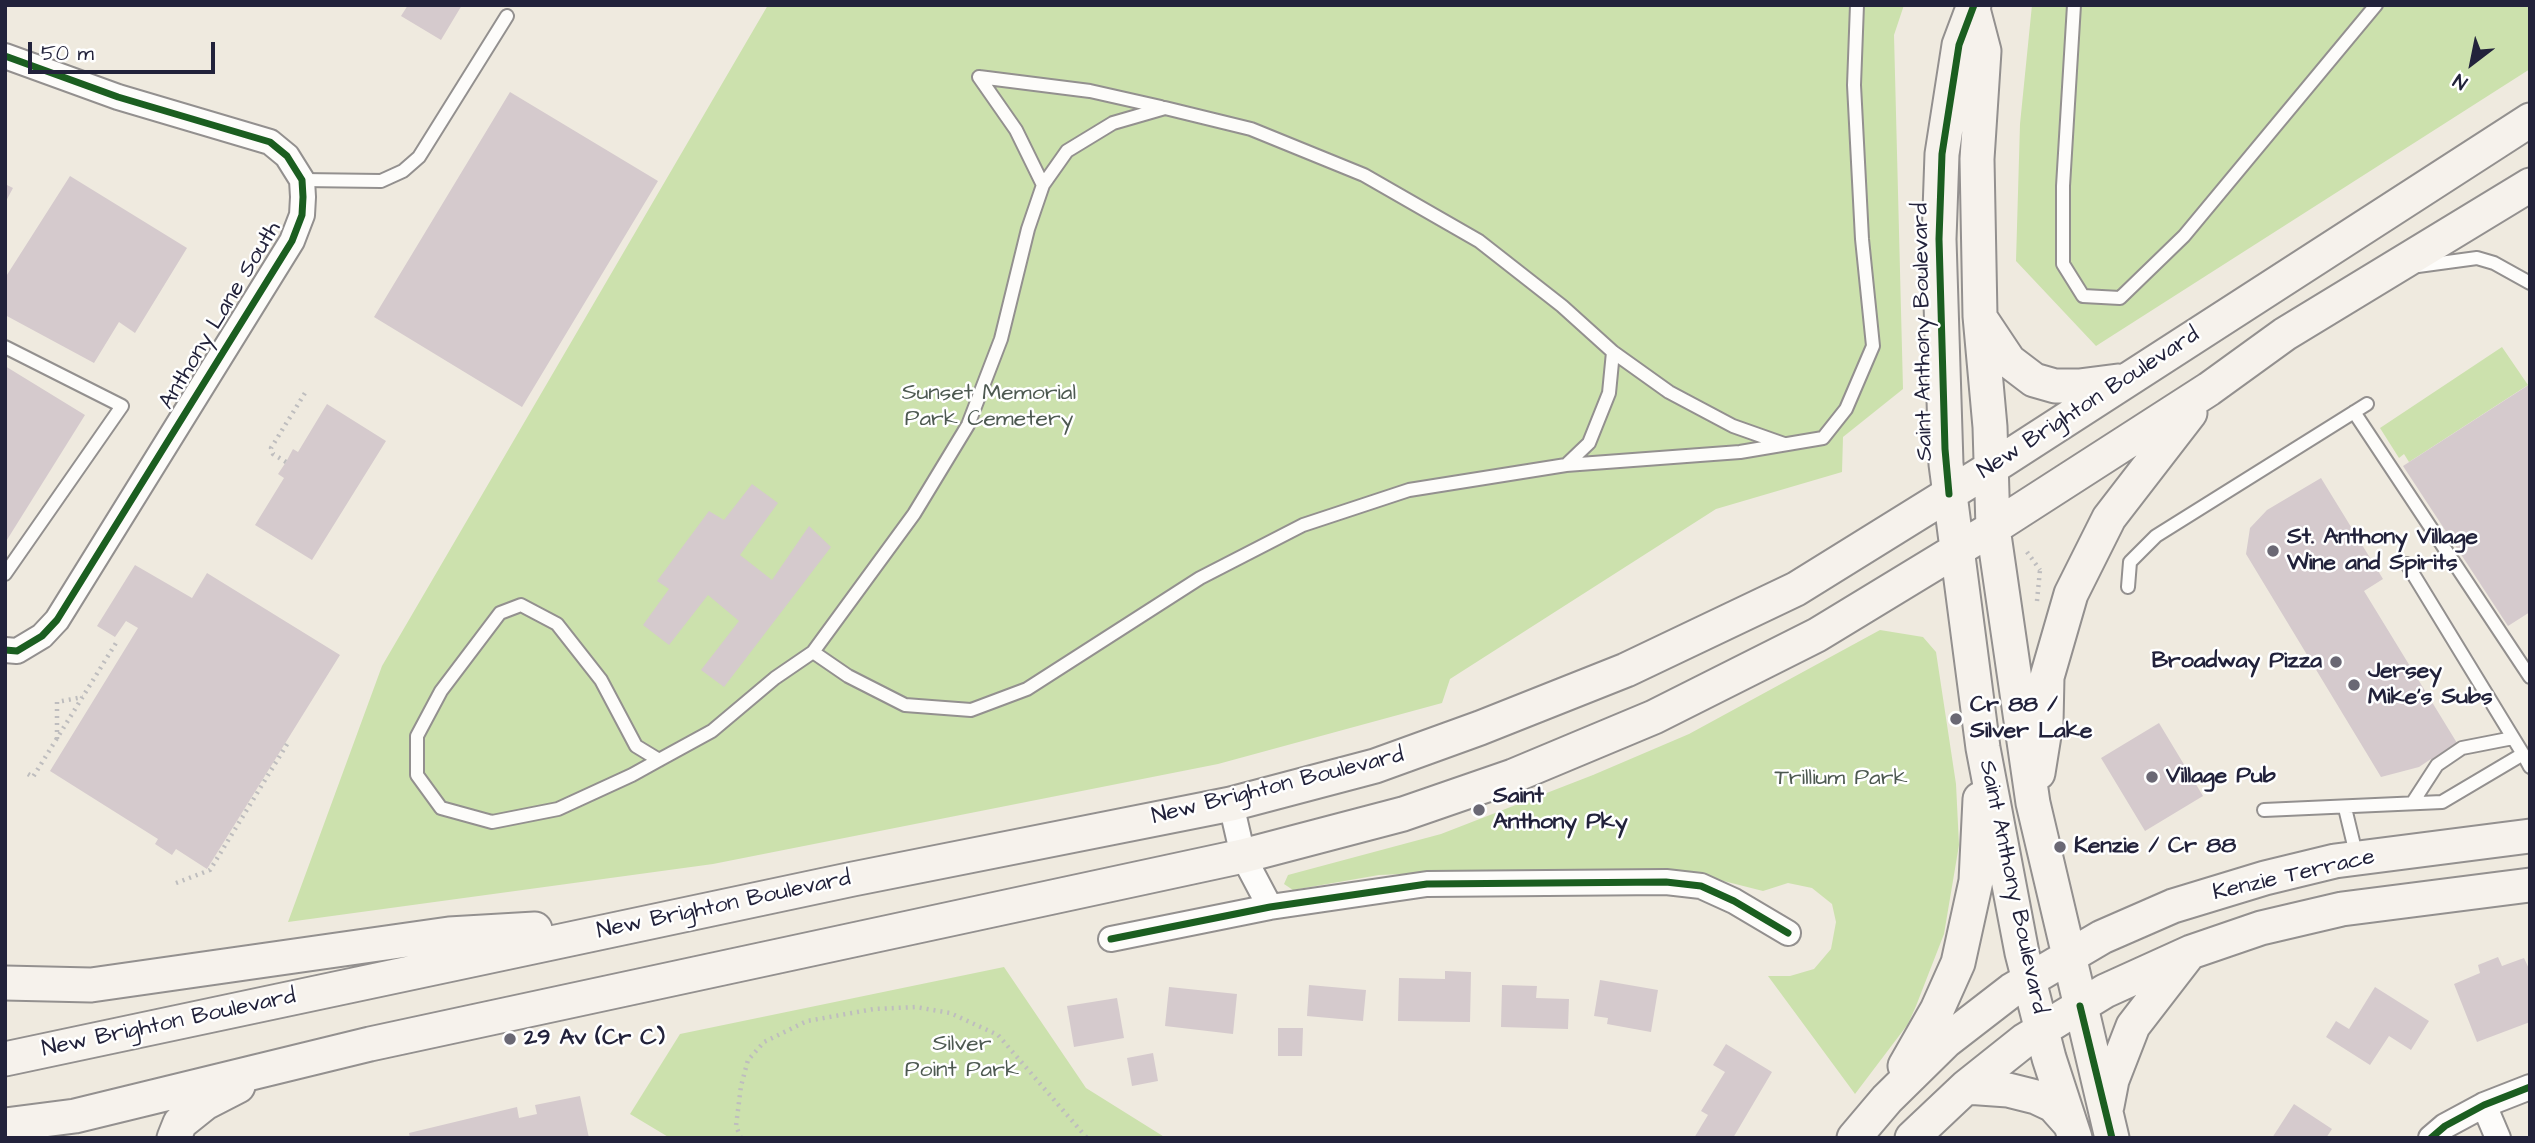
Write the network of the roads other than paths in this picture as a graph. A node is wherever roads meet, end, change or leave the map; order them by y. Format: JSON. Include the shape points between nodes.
{"nodes":[{"id":1,"x":1857,"y":5,"type":"edge"},
{"id":2,"x":2074,"y":5,"type":"edge"},
{"id":3,"x":2376,"y":5,"type":"edge"},
{"id":4,"x":1974,"y":7,"type":"edge"},
{"id":5,"x":507,"y":16,"type":"dead end"},
{"id":6,"x":5,"y":56,"type":"edge"},
{"id":7,"x":1165,"y":108,"type":"junction"},
{"id":8,"x":2530,"y":120,"type":"edge"},
{"id":9,"x":302,"y":180,"type":"junction"},
{"id":10,"x":1043,"y":185,"type":"junction"},
{"id":11,"x":2530,"y":185,"type":"edge"},
{"id":12,"x":2392,"y":270,"type":"junction"},
{"id":13,"x":2530,"y":283,"type":"edge"},
{"id":14,"x":1980,"y":316,"type":"junction"},
{"id":15,"x":5,"y":347,"type":"edge"},
{"id":16,"x":1613,"y":352,"type":"junction"},
{"id":17,"x":2127,"y":380,"type":"junction"},
{"id":18,"x":2209,"y":389,"type":"junction"},
{"id":19,"x":2367,"y":404,"type":"dead end"},
{"id":20,"x":2354,"y":412,"type":"junction"},
{"id":21,"x":1786,"y":444,"type":"junction"},
{"id":22,"x":1566,"y":465,"type":"junction"},
{"id":23,"x":1991,"y":468,"type":"junction"},
{"id":24,"x":1949,"y":494,"type":"junction"},
{"id":25,"x":1993,"y":528,"type":"junction"},
{"id":26,"x":1956,"y":551,"type":"junction"},
{"id":27,"x":2407,"y":564,"type":"dead end"},
{"id":28,"x":5,"y":574,"type":"edge"},
{"id":29,"x":2128,"y":587,"type":"dead end"},
{"id":30,"x":5,"y":650,"type":"edge"},
{"id":31,"x":813,"y":652,"type":"junction"},
{"id":32,"x":2530,"y":677,"type":"edge"},
{"id":33,"x":2513,"y":738,"type":"junction"},
{"id":34,"x":1983,"y":748,"type":"junction"},
{"id":35,"x":2523,"y":754,"type":"junction"},
{"id":36,"x":659,"y":761,"type":"junction"},
{"id":37,"x":2530,"y":767,"type":"edge"},
{"id":38,"x":2413,"y":802,"type":"junction"},
{"id":39,"x":2033,"y":803,"type":"junction"},
{"id":40,"x":1231,"y":804,"type":"junction"},
{"id":41,"x":2345,"y":808,"type":"junction"},
{"id":42,"x":2264,"y":810,"type":"dead end"},
{"id":43,"x":2530,"y":836,"type":"edge"},
{"id":44,"x":1243,"y":856,"type":"junction"},
{"id":45,"x":2357,"y":858,"type":"junction"},
{"id":46,"x":2530,"y":885,"type":"edge"},
{"id":47,"x":1270,"y":907,"type":"junction"},
{"id":48,"x":656,"y":920,"type":"junction"},
{"id":49,"x":1788,"y":933,"type":"dead end"},
{"id":50,"x":1111,"y":939,"type":"dead end"},
{"id":51,"x":2190,"y":952,"type":"junction"},
{"id":52,"x":2050,"y":968,"type":"junction"},
{"id":53,"x":5,"y":983,"type":"edge"},
{"id":54,"x":2061,"y":1018,"type":"junction"},
{"id":55,"x":5,"y":1059,"type":"edge"},
{"id":56,"x":276,"y":1066,"type":"junction"},
{"id":57,"x":1966,"y":1087,"type":"junction"},
{"id":58,"x":2530,"y":1087,"type":"edge"},
{"id":59,"x":1886,"y":1099,"type":"junction"},
{"id":60,"x":2484,"y":1105,"type":"junction"},
{"id":61,"x":2109,"y":1125,"type":"edge"},
{"id":62,"x":11,"y":1126,"type":"edge"},
{"id":63,"x":2072,"y":1131,"type":"edge"},
{"id":64,"x":174,"y":1138,"type":"edge"},
{"id":65,"x":1854,"y":1138,"type":"edge"},
{"id":66,"x":1912,"y":1138,"type":"edge"},
{"id":67,"x":2431,"y":1138,"type":"edge"},
{"id":68,"x":2498,"y":1138,"type":"edge"}],
"edges":[{"from":1,"to":21,"type":"lane","via":[[1854,85],[1873,346],[1846,410],[1823,438]]},
{"from":2,"to":3,"type":"lane","via":[[2063,264],[2083,296],[2120,298],[2184,236]]},
{"from":4,"to":14,"type":"main road","name":"Saint Anthony Boulevard","via":[[1984,51],[1977,159]]},
{"from":4,"to":24,"type":"main road","name":"Saint Anthony Boulevard","via":[[1959,45],[1942,154],[1939,239]]},
{"from":5,"to":9,"type":"lane","via":[[419,157],[403,171],[381,181]]},
{"from":6,"to":9,"type":"street","via":[[118,97],[270,142],[287,156]]},
{"from":7,"to":10,"type":"lane","via":[[1113,123],[1068,150]]},
{"from":7,"to":10,"type":"lane","via":[[1090,91],[979,77],[1016,130]]},
{"from":7,"to":16,"type":"lane","via":[[1251,129],[1364,175],[1479,242]]},
{"from":8,"to":17,"type":"main road","name":"New Brighton Boulevard"},
{"from":9,"to":30,"type":"street","name":"Anthony Lane South","via":[[302,215],[292,241],[57,620],[17,651]]},
{"from":10,"to":31,"type":"lane","via":[[1001,340],[968,425],[914,514]]},
{"from":11,"to":12,"type":"main road"},
{"from":12,"to":13,"type":"lane","via":[[2477,258]]},
{"from":12,"to":18,"type":"main road","via":[[2285,334]]},
{"from":14,"to":17,"type":"main road","via":[[2009,361],[2034,380],[2079,386]]},
{"from":14,"to":23,"type":"main road","name":"Saint Anthony Boulevard"},
{"from":15,"to":28,"type":"lane","via":[[122,406]]},
{"from":16,"to":21,"type":"lane","via":[[1679,398],[1733,426]]},
{"from":16,"to":22,"type":"lane","via":[[1609,393],[1589,443]]},
{"from":17,"to":23,"type":"main road","name":"New Brighton Boulevard"},
{"from":18,"to":25,"type":"main road"},
{"from":18,"to":39,"type":"main road","via":[[2109,518],[2071,594],[2047,677],[2046,723]]},
{"from":19,"to":20,"type":"lane"},
{"from":20,"to":29,"type":"lane","via":[[2156,536],[2130,562]]},
{"from":20,"to":32,"type":"lane"},
{"from":21,"to":22,"type":"lane","via":[[1740,452]]},
{"from":22,"to":31,"type":"lane","via":[[1409,490],[1303,525],[1200,578],[1027,689],[971,710],[905,705],[848,677]]},
{"from":23,"to":24,"type":"main road","name":"New Brighton Boulevard"},
{"from":23,"to":25,"type":"main road","name":"Saint Anthony Boulevard"},
{"from":24,"to":26,"type":"main road","name":"Saint Anthony Boulevard"},
{"from":24,"to":40,"type":"main road","name":"New Brighton Boulevard","via":[[1796,589],[1626,670],[1376,766]]},
{"from":25,"to":26,"type":"main road"},
{"from":25,"to":39,"type":"main road","name":"Saint Anthony Boulevard"},
{"from":26,"to":34,"type":"main road","name":"Saint Anthony Boulevard"},
{"from":26,"to":44,"type":"main road","via":[[1818,635],[1586,747],[1403,814]]},
{"from":27,"to":33,"type":"lane"},
{"from":31,"to":36,"type":"lane","via":[[712,731]]},
{"from":33,"to":35,"type":"lane"},
{"from":33,"to":38,"type":"lane","via":[[2462,748],[2437,765]]},
{"from":34,"to":52,"type":"main road","name":"Saint Anthony Boulevard"},
{"from":34,"to":59,"type":"main road","via":[[1976,881],[1958,962],[1937,1010]]},
{"from":35,"to":37,"type":"lane"},
{"from":35,"to":38,"type":"lane","via":[[2442,802]]},
{"from":36,"to":36,"type":"lane","via":[[558,809],[492,822],[441,808],[417,775],[417,736],[441,691],[499,613],[521,605],[557,624],[601,680],[636,746]]},
{"from":38,"to":41,"type":"lane"},
{"from":39,"to":52,"type":"main road","name":"Saint Anthony Boulevard"},
{"from":40,"to":44,"type":"street"},
{"from":40,"to":48,"type":"main road","name":"New Brighton Boulevard"},
{"from":41,"to":42,"type":"lane"},
{"from":41,"to":45,"type":"lane"},
{"from":43,"to":45,"type":"main road","name":"Kenzie Terrace"},
{"from":44,"to":47,"type":"street"},
{"from":44,"to":56,"type":"main road"},
{"from":45,"to":52,"type":"main road","name":"Kenzie Terrace","via":[[2255,880],[2173,906],[2102,937]]},
{"from":46,"to":51,"type":"main road","name":"Kenzie Terrace","via":[[2342,909],[2261,928]]},
{"from":47,"to":49,"type":"street","via":[[1427,884],[1666,882],[1701,886]]},
{"from":47,"to":50,"type":"street"},
{"from":48,"to":53,"type":"main road","via":[[449,934],[91,985]]},
{"from":48,"to":55,"type":"main road","name":"New Brighton Boulevard"},
{"from":51,"to":54,"type":"main road","name":"Kenzie Terrace"},
{"from":51,"to":61,"type":"main road","via":[[2133,1026],[2112,1080]]},
{"from":52,"to":54,"type":"main road","name":"Saint Anthony Boulevard"},
{"from":52,"to":54,"type":"main road","name":"Saint Anthony Boulevard"},
{"from":52,"to":59,"type":"main road","name":"Kenzie Terrace","via":[[1946,1041]]},
{"from":54,"to":57,"type":"main road","name":"Kenzie Terrace"},
{"from":54,"to":61,"type":"main road","name":"Saint Anthony Boulevard"},
{"from":54,"to":63,"type":"main road","name":"Saint Anthony Boulevard"},
{"from":56,"to":62,"type":"main road","via":[[75,1116]]},
{"from":56,"to":64,"type":"main road","via":[[205,1103],[180,1123]]},
{"from":57,"to":63,"type":"main road","via":[[2036,1097],[2053,1105]]},
{"from":57,"to":66,"type":"main road","name":"Kenzie Terrace"},
{"from":58,"to":60,"type":"street"},
{"from":59,"to":65,"type":"main road"},
{"from":60,"to":67,"type":"street"},
{"from":60,"to":68,"type":"street"}]}
